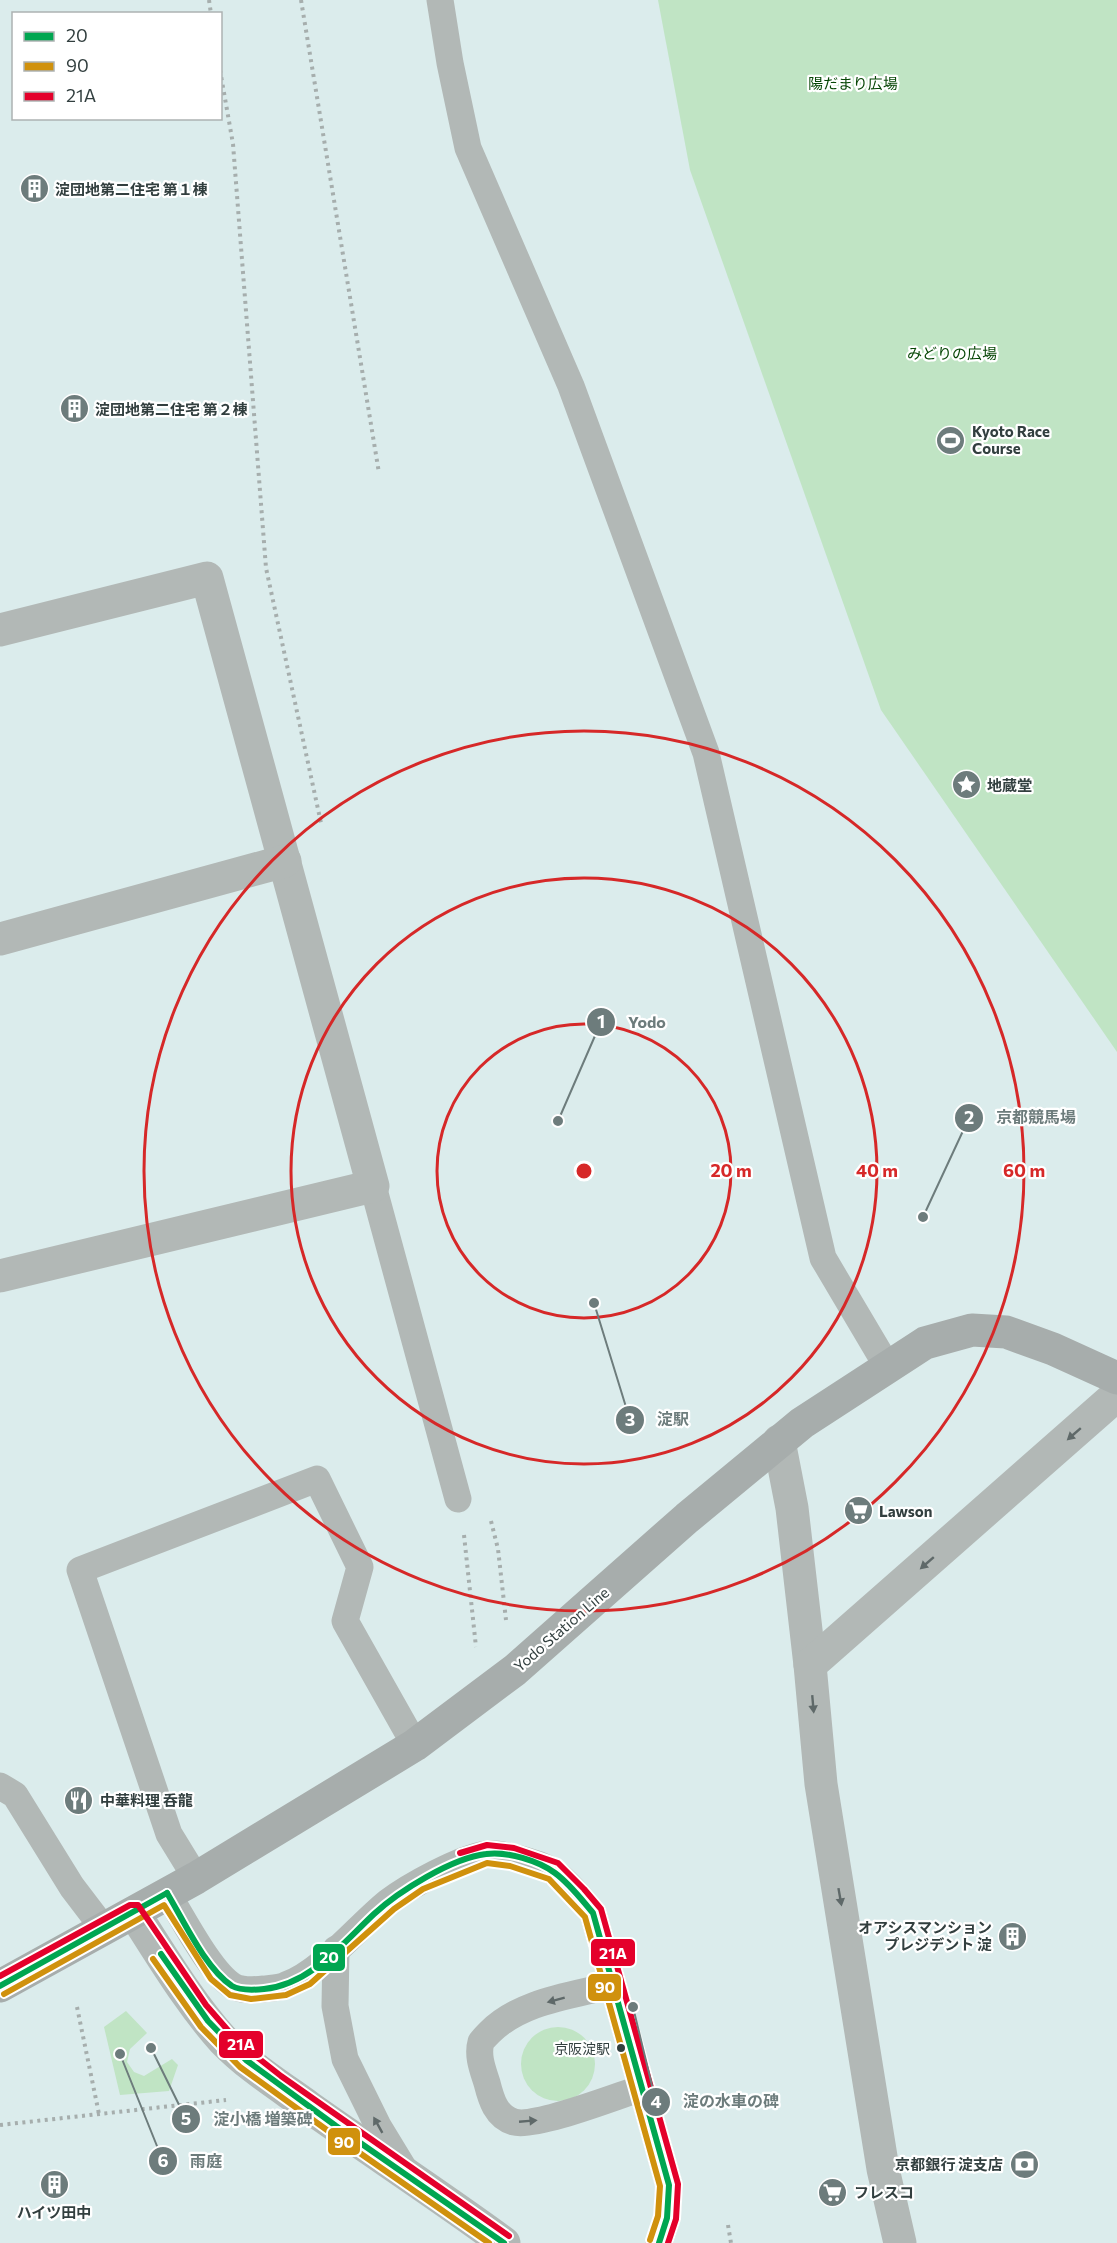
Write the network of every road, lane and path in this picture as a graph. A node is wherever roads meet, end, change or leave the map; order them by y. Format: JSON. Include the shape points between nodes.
{"nodes":[{"id":1,"x":301,"y":0,"type":"edge"},
{"id":2,"x":440,"y":0,"type":"edge"},
{"id":3,"x":222,"y":81,"type":"edge"},
{"id":4,"x":379,"y":473,"type":"dead end"},
{"id":5,"x":0,"y":630,"type":"edge"},
{"id":6,"x":323,"y":828,"type":"dead end"},
{"id":7,"x":285,"y":861,"type":"junction"},
{"id":8,"x":0,"y":939,"type":"edge"},
{"id":9,"x":373,"y":1186,"type":"junction"},
{"id":10,"x":0,"y":1276,"type":"edge"},
{"id":11,"x":887,"y":1366,"type":"junction"},
{"id":12,"x":1117,"y":1378,"type":"edge"},
{"id":13,"x":1117,"y":1395,"type":"edge"},
{"id":14,"x":779,"y":1441,"type":"junction"},
{"id":15,"x":458,"y":1499,"type":"dead end"},
{"id":16,"x":490,"y":1516,"type":"dead end"},
{"id":17,"x":464,"y":1531,"type":"dead end"},
{"id":18,"x":506,"y":1623,"type":"dead end"},
{"id":19,"x":474,"y":1631,"type":"dead end"},
{"id":20,"x":810,"y":1665,"type":"junction"},
{"id":21,"x":416,"y":1744,"type":"junction"},
{"id":22,"x":0,"y":1786,"type":"edge"},
{"id":23,"x":196,"y":1878,"type":"junction"},
{"id":24,"x":167,"y":1893,"type":"junction"},
{"id":25,"x":134,"y":1913,"type":"junction"},
{"id":26,"x":104,"y":1929,"type":"junction"},
{"id":27,"x":336,"y":1949,"type":"junction"},
{"id":28,"x":613,"y":1985,"type":"junction"},
{"id":29,"x":0,"y":1986,"type":"edge"},
{"id":30,"x":77,"y":2007,"type":"dead end"},
{"id":31,"x":642,"y":2088,"type":"junction"},
{"id":32,"x":232,"y":2100,"type":"dead end"},
{"id":33,"x":99,"y":2114,"type":"junction"},
{"id":34,"x":0,"y":2125,"type":"edge"},
{"id":35,"x":408,"y":2175,"type":"junction"},
{"id":36,"x":728,"y":2225,"type":"dead end"},
{"id":37,"x":504,"y":2243,"type":"edge"},
{"id":38,"x":659,"y":2243,"type":"edge"},
{"id":39,"x":731,"y":2243,"type":"edge"},
{"id":40,"x":900,"y":2243,"type":"edge"}],
"edges":[{"from":1,"to":4,"type":"path"},
{"from":2,"to":11,"type":"lane","via":[[468,148],[571,386],[706,753],[823,1258]]},
{"from":3,"to":6,"type":"path","via":[[233,144],[266,568]]},
{"from":5,"to":7,"type":"street","via":[[207,578]]},
{"from":7,"to":8,"type":"street"},
{"from":7,"to":9,"type":"street"},
{"from":9,"to":10,"type":"street"},
{"from":9,"to":15,"type":"lane"},
{"from":11,"to":12,"type":"main road","name":"Yodo Station Line","via":[[925,1343],[972,1330],[1006,1332]]},
{"from":11,"to":14,"type":"main road","name":"Yodo Station Line"},
{"from":13,"to":20,"type":"street","one_way":true},
{"from":14,"to":20,"type":"street","via":[[792,1508]]},
{"from":14,"to":21,"type":"main road","name":"Yodo Station Line","via":[[515,1670]]},
{"from":16,"to":18,"type":"path","via":[[498,1549]]},
{"from":17,"to":19,"type":"path"},
{"from":20,"to":40,"type":"street","one_way":true,"via":[[823,1796],[883,2169]]},
{"from":21,"to":23,"type":"main road","name":"Yodo Station Line"},
{"from":21,"to":23,"type":"lane","via":[[345,1621],[360,1567],[316,1479],[80,1570],[169,1834]]},
{"from":22,"to":26,"type":"lane","via":[[15,1795],[72,1887]]},
{"from":23,"to":24,"type":"main road","name":"Yodo Station Line"},
{"from":24,"to":25,"type":"main road","name":"Yodo Station Line"},
{"from":24,"to":27,"type":"lane","via":[[218,1973],[234,1987],[251,1990],[284,1986],[305,1976]]},
{"from":25,"to":26,"type":"main road","name":"Yodo Station Line"},
{"from":25,"to":35,"type":"street","via":[[195,2004],[232,2048]]},
{"from":26,"to":29,"type":"main road","name":"Yodo Station Line"},
{"from":27,"to":28,"type":"lane","via":[[388,1902],[419,1881],[486,1854],[512,1857],[554,1871],[593,1913]]},
{"from":35,"to":27,"type":"lane","one_way":true,"via":[[345,2059],[334,2006]]},
{"from":28,"to":31,"type":"lane"},
{"from":28,"to":31,"type":"lane","one_way":true,"via":[[513,2014],[493,2029],[482,2041],[480,2058],[492,2102],[501,2115],[515,2123],[538,2121]]},
{"from":30,"to":33,"type":"path"},
{"from":31,"to":38,"type":"lane","via":[[669,2185],[667,2218]]},
{"from":32,"to":33,"type":"path"},
{"from":33,"to":34,"type":"path"},
{"from":35,"to":37,"type":"street"},
{"from":36,"to":39,"type":"path"}]}
